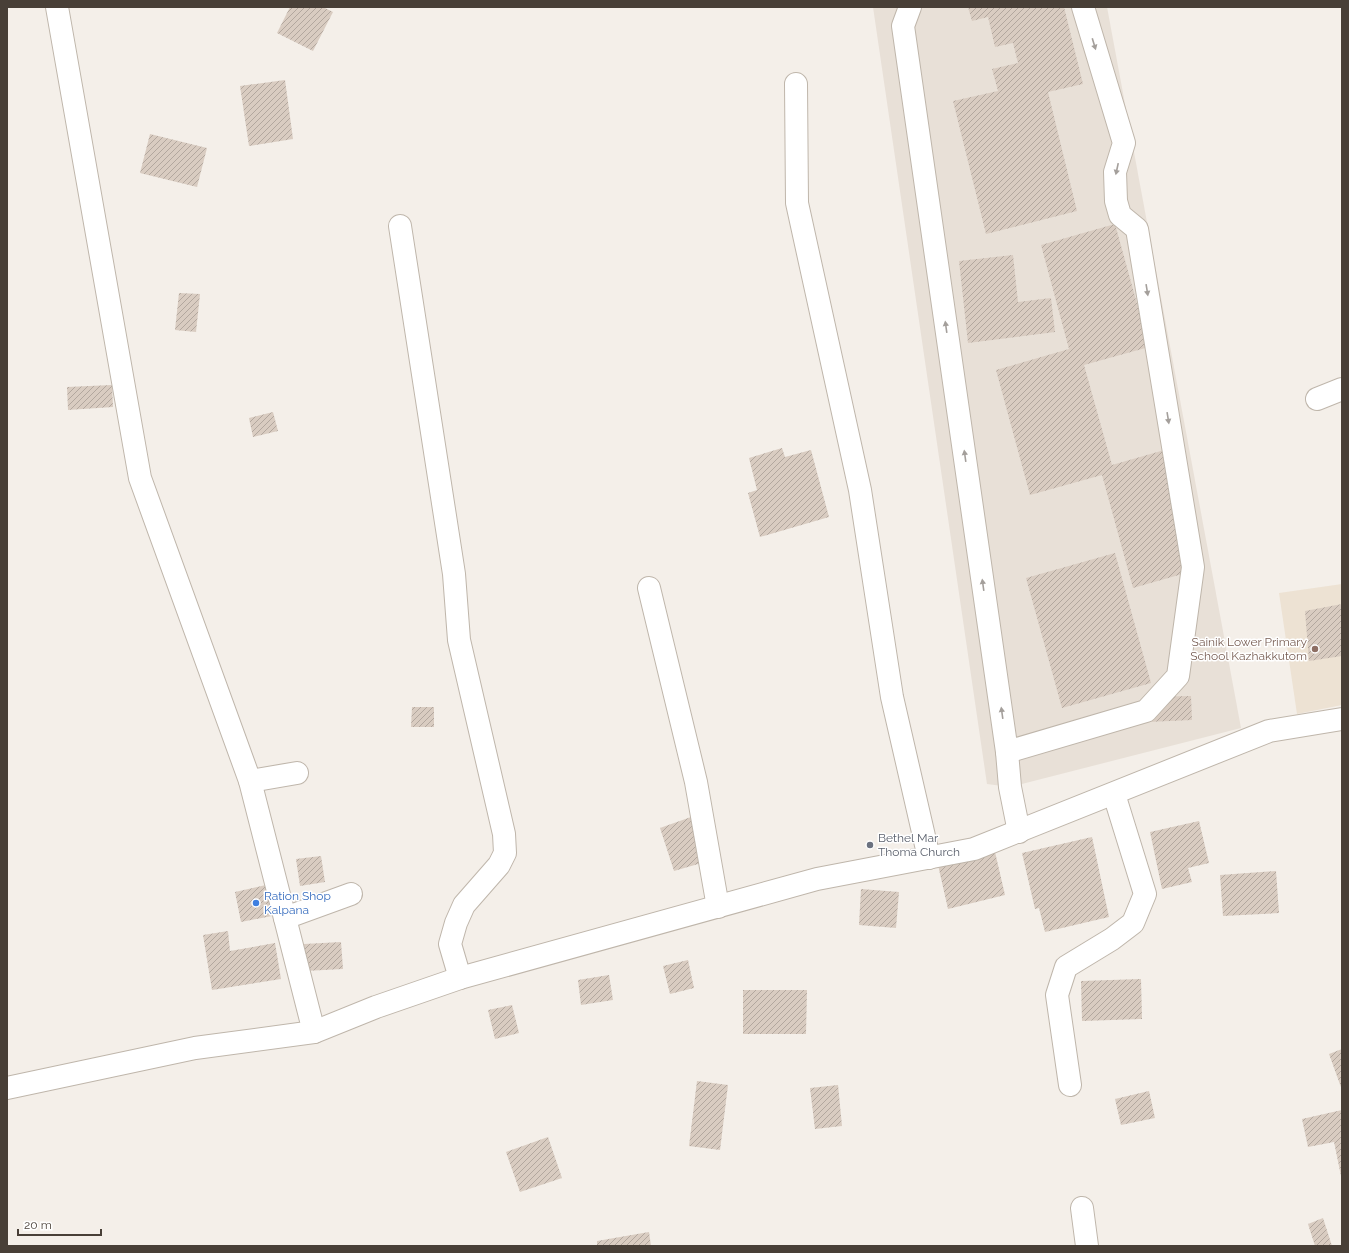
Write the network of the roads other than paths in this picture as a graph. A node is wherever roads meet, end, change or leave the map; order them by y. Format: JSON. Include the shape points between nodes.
{"nodes":[{"id":1,"x":57,"y":7,"type":"edge"},
{"id":2,"x":910,"y":7,"type":"edge"},
{"id":3,"x":1083,"y":7,"type":"edge"},
{"id":4,"x":796,"y":84,"type":"dead end"},
{"id":5,"x":400,"y":226,"type":"dead end"},
{"id":6,"x":1342,"y":389,"type":"edge"},
{"id":7,"x":1317,"y":399,"type":"dead end"},
{"id":8,"x":649,"y":588,"type":"dead end"},
{"id":9,"x":1342,"y":719,"type":"edge"},
{"id":10,"x":1007,"y":752,"type":"junction"},
{"id":11,"x":297,"y":773,"type":"dead end"},
{"id":12,"x":250,"y":781,"type":"junction"},
{"id":13,"x":1114,"y":794,"type":"junction"},
{"id":14,"x":1019,"y":832,"type":"junction"},
{"id":15,"x":929,"y":858,"type":"junction"},
{"id":16,"x":351,"y":894,"type":"dead end"},
{"id":17,"x":718,"y":907,"type":"junction"},
{"id":18,"x":285,"y":918,"type":"junction"},
{"id":19,"x":460,"y":978,"type":"junction"},
{"id":20,"x":314,"y":1032,"type":"junction"},
{"id":21,"x":1070,"y":1085,"type":"dead end"},
{"id":22,"x":7,"y":1088,"type":"edge"},
{"id":23,"x":1082,"y":1208,"type":"dead end"},
{"id":24,"x":1087,"y":1246,"type":"edge"}],
"edges":[{"from":1,"to":12,"type":"street","via":[[140,478]]},
{"from":10,"to":2,"type":"street","one_way":true,"via":[[903,26]]},
{"from":3,"to":10,"type":"street","one_way":true,"via":[[1124,143],[1115,172],[1116,201],[1120,215],[1137,229],[1193,567],[1178,676],[1146,711]]},
{"from":4,"to":15,"type":"street","via":[[797,203],[860,490],[892,697]]},
{"from":5,"to":19,"type":"street","via":[[454,574],[459,640],[504,834],[505,853],[499,865],[464,905],[456,923],[450,944]]},
{"from":6,"to":7,"type":"street"},
{"from":8,"to":17,"type":"street","via":[[696,782]]},
{"from":9,"to":13,"type":"street","via":[[1269,731]]},
{"from":10,"to":14,"type":"street","via":[[1010,787]]},
{"from":11,"to":12,"type":"street"},
{"from":12,"to":18,"type":"street"},
{"from":13,"to":14,"type":"street"},
{"from":13,"to":21,"type":"street","via":[[1145,894],[1133,923],[1066,967],[1057,995]]},
{"from":14,"to":15,"type":"street","via":[[974,849]]},
{"from":15,"to":17,"type":"street","via":[[817,879]]},
{"from":16,"to":18,"type":"street"},
{"from":17,"to":19,"type":"street"},
{"from":18,"to":20,"type":"street"},
{"from":19,"to":20,"type":"street"},
{"from":20,"to":22,"type":"street","via":[[195,1048]]},
{"from":23,"to":24,"type":"street"}]}
